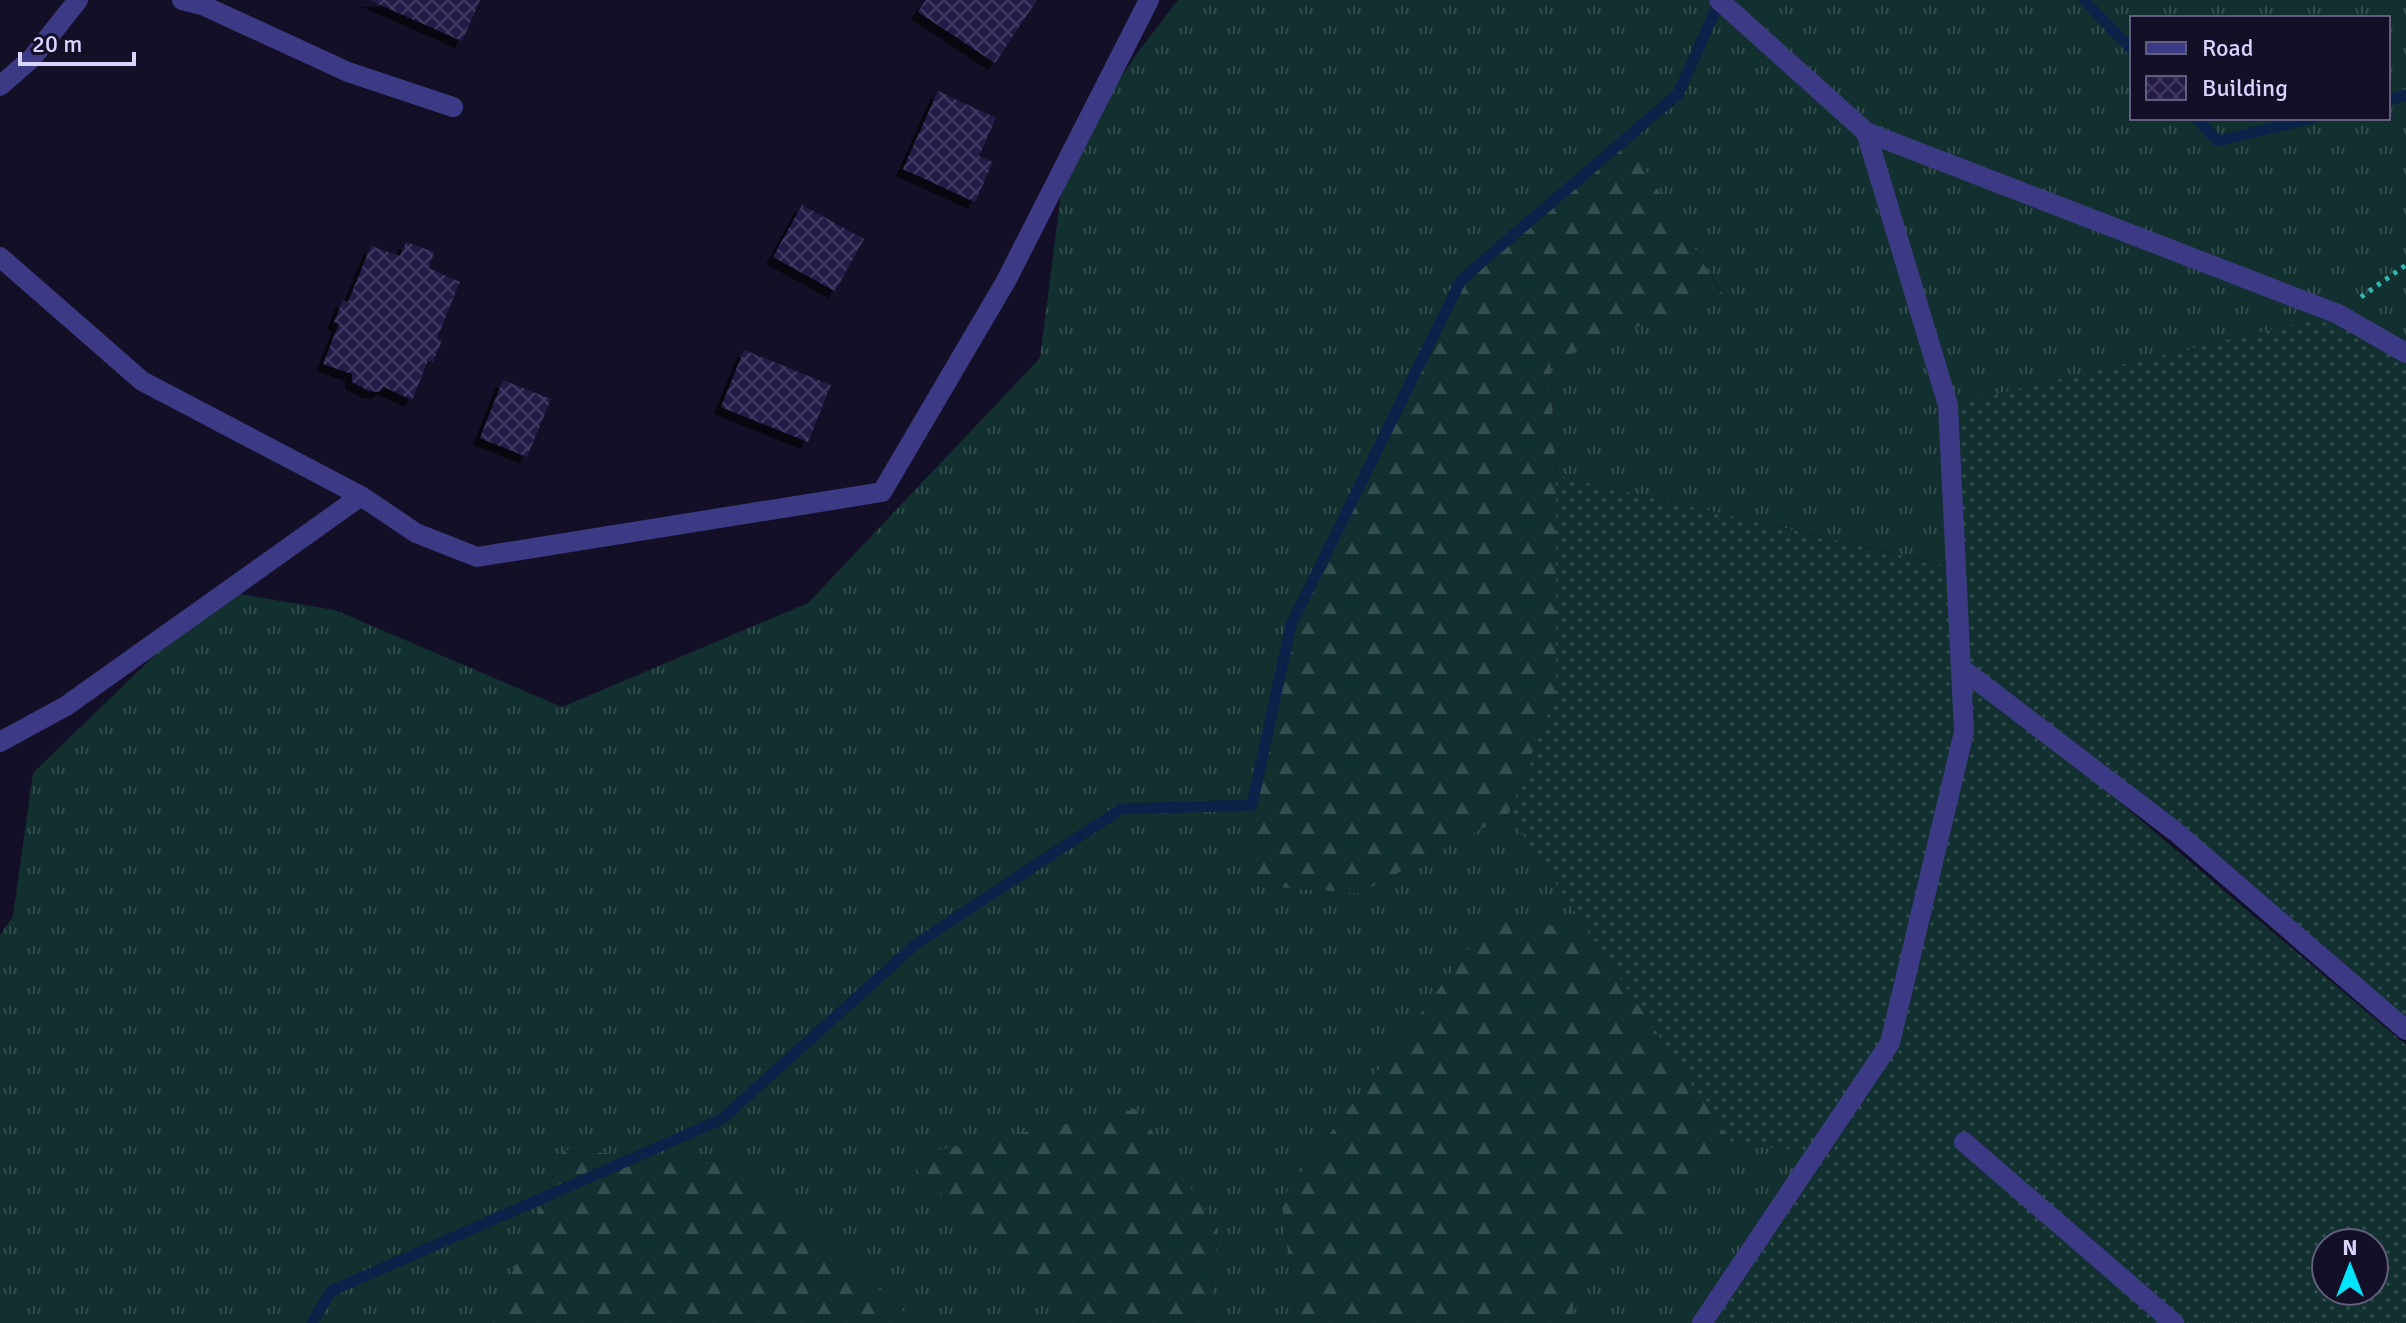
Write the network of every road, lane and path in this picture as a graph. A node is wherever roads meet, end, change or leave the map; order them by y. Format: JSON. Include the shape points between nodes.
{"nodes":[{"id":1,"x":78,"y":0,"type":"edge"},
{"id":2,"x":182,"y":0,"type":"edge"},
{"id":3,"x":1149,"y":0,"type":"edge"},
{"id":4,"x":1719,"y":0,"type":"edge"},
{"id":5,"x":0,"y":86,"type":"edge"},
{"id":6,"x":453,"y":107,"type":"dead end"},
{"id":7,"x":1866,"y":132,"type":"junction"},
{"id":8,"x":0,"y":257,"type":"edge"},
{"id":9,"x":2406,"y":265,"type":"edge"},
{"id":10,"x":2338,"y":314,"type":"junction"},
{"id":11,"x":2406,"y":353,"type":"edge"},
{"id":12,"x":361,"y":496,"type":"junction"},
{"id":13,"x":1961,"y":668,"type":"junction"},
{"id":14,"x":0,"y":742,"type":"edge"},
{"id":15,"x":2406,"y":1030,"type":"edge"},
{"id":16,"x":1964,"y":1142,"type":"dead end"},
{"id":17,"x":1702,"y":1323,"type":"edge"},
{"id":18,"x":2174,"y":1323,"type":"edge"}],
"edges":[{"from":1,"to":5,"type":"street","via":[[32,58]]},
{"from":2,"to":6,"type":"street","via":[[348,72]]},
{"from":3,"to":12,"type":"street","via":[[1006,281],[882,492],[477,557],[416,533]]},
{"from":4,"to":7,"type":"street"},
{"from":7,"to":10,"type":"street"},
{"from":7,"to":13,"type":"street","via":[[1948,405]]},
{"from":8,"to":12,"type":"street","via":[[142,381]]},
{"from":9,"to":10,"type":"path"},
{"from":10,"to":11,"type":"street"},
{"from":12,"to":14,"type":"street","via":[[66,706]]},
{"from":13,"to":15,"type":"street","via":[[2176,832]]},
{"from":13,"to":17,"type":"street","via":[[1964,732],[1890,1043]]},
{"from":16,"to":18,"type":"street"}]}
